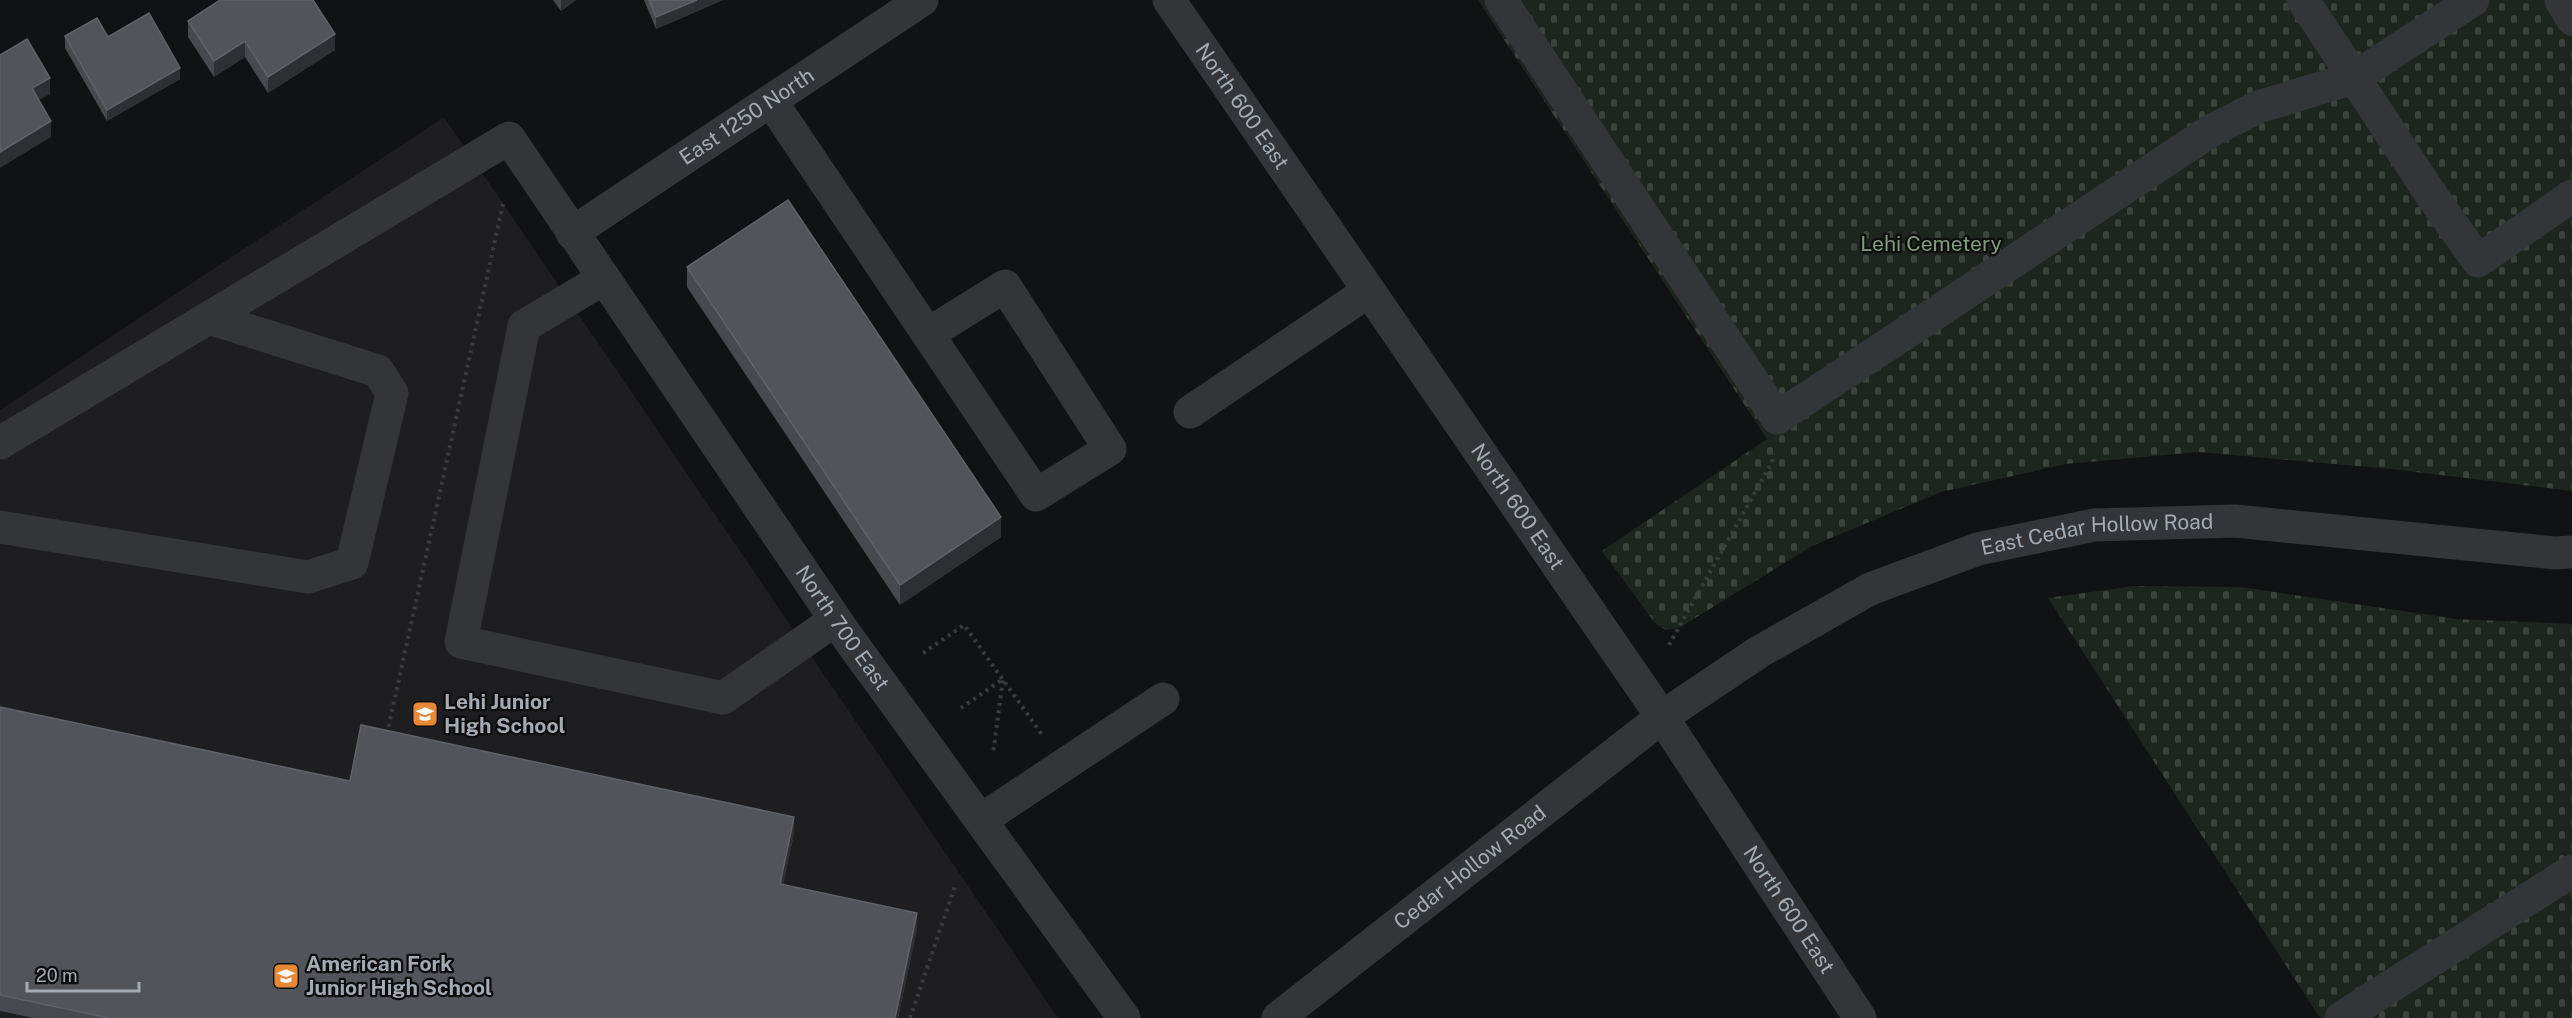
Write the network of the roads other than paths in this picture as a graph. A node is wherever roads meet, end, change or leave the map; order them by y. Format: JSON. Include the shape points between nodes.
{"nodes":[{"id":1,"x":922,"y":0,"type":"edge"},
{"id":2,"x":1169,"y":0,"type":"edge"},
{"id":3,"x":1501,"y":0,"type":"edge"},
{"id":4,"x":2303,"y":0,"type":"edge"},
{"id":5,"x":2473,"y":0,"type":"edge"},
{"id":6,"x":2561,"y":0,"type":"edge"},
{"id":7,"x":2572,"y":19,"type":"edge"},
{"id":8,"x":2354,"y":78,"type":"junction"},
{"id":9,"x":771,"y":101,"type":"junction"},
{"id":10,"x":2572,"y":196,"type":"edge"},
{"id":11,"x":572,"y":233,"type":"junction"},
{"id":12,"x":603,"y":279,"type":"junction"},
{"id":13,"x":1369,"y":291,"type":"junction"},
{"id":14,"x":209,"y":318,"type":"junction"},
{"id":15,"x":928,"y":334,"type":"junction"},
{"id":16,"x":1190,"y":412,"type":"dead end"},
{"id":17,"x":0,"y":443,"type":"edge"},
{"id":18,"x":0,"y":527,"type":"edge"},
{"id":19,"x":2572,"y":552,"type":"edge"},
{"id":20,"x":835,"y":620,"type":"junction"},
{"id":21,"x":1163,"y":699,"type":"dead end"},
{"id":22,"x":1662,"y":717,"type":"junction"},
{"id":23,"x":981,"y":820,"type":"junction"},
{"id":24,"x":2572,"y":871,"type":"edge"},
{"id":25,"x":1124,"y":1018,"type":"edge"},
{"id":26,"x":1278,"y":1018,"type":"edge"},
{"id":27,"x":1860,"y":1018,"type":"edge"},
{"id":28,"x":2341,"y":1018,"type":"edge"}],
"edges":[{"from":1,"to":9,"type":"street","name":"East 1250 North"},
{"from":2,"to":13,"type":"street","name":"North 600 East"},
{"from":3,"to":8,"type":"street","via":[[1777,418],[2209,132],[2258,107]]},
{"from":4,"to":8,"type":"street"},
{"from":5,"to":8,"type":"street"},
{"from":6,"to":7,"type":"street"},
{"from":8,"to":10,"type":"street","via":[[2478,261]]},
{"from":9,"to":11,"type":"street","name":"East 1250 North"},
{"from":9,"to":15,"type":"street"},
{"from":11,"to":12,"type":"street","name":"North 700 East"},
{"from":11,"to":14,"type":"street","name":"North 700 East","via":[[509,138]]},
{"from":12,"to":20,"type":"street","name":"North 700 East"},
{"from":12,"to":20,"type":"street","via":[[524,326],[461,642],[723,698]]},
{"from":13,"to":16,"type":"street"},
{"from":13,"to":22,"type":"street","name":"North 600 East"},
{"from":14,"to":17,"type":"street"},
{"from":14,"to":18,"type":"street","via":[[378,371],[392,393],[352,563],[308,578]]},
{"from":15,"to":15,"type":"street","via":[[1036,495],[1110,449],[1005,286]]},
{"from":19,"to":22,"type":"street","name":"East Cedar Hollow Road","via":[[2235,521],[2094,525],[1978,549],[1870,589],[1759,652]]},
{"from":20,"to":23,"type":"street","name":"North 700 East"},
{"from":21,"to":23,"type":"street"},
{"from":22,"to":26,"type":"street","name":"Cedar Hollow Road"},
{"from":22,"to":27,"type":"street","name":"North 600 East"},
{"from":23,"to":25,"type":"street","name":"North 700 East"},
{"from":24,"to":28,"type":"street"}]}
